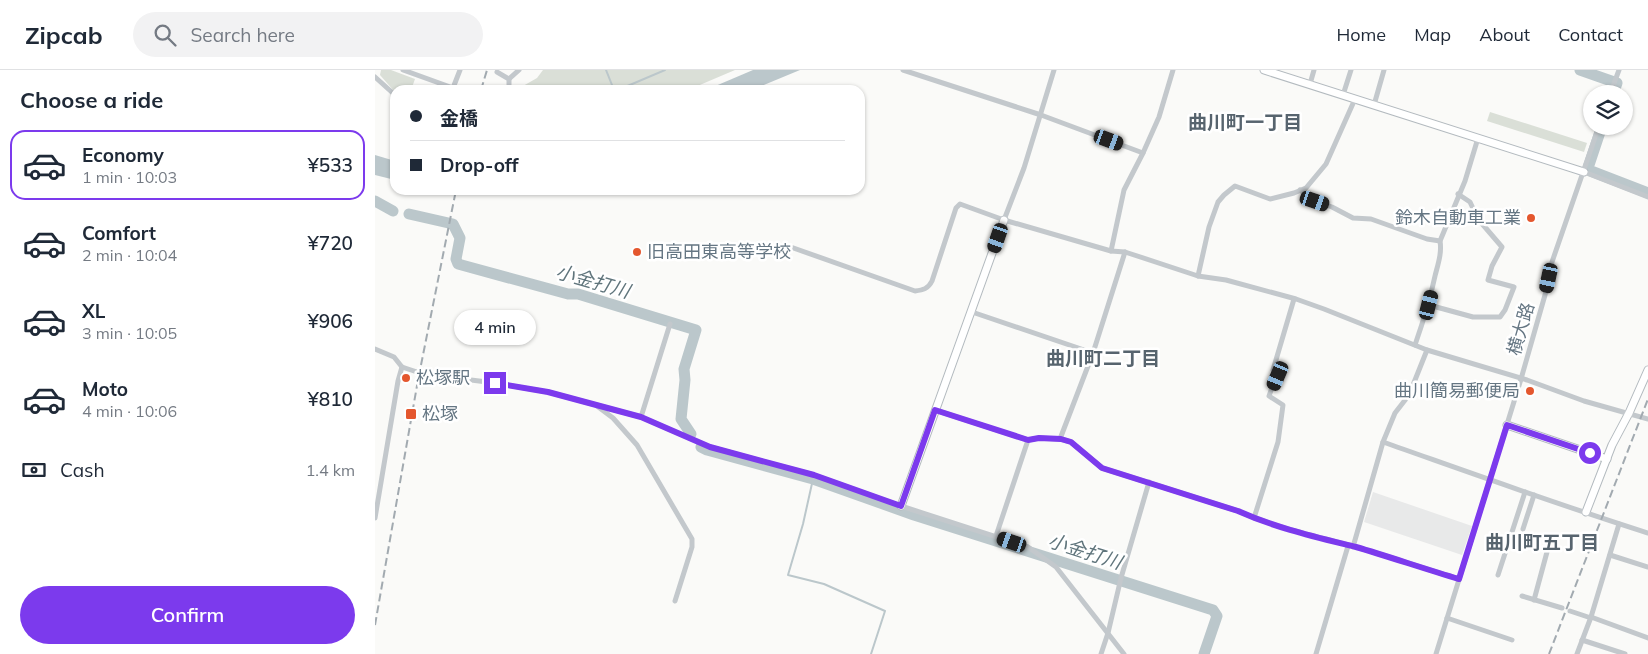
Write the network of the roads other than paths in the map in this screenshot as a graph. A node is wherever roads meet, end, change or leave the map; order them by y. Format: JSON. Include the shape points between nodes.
{"nodes":[{"id":1,"x":377,"y":70,"type":"edge"},
{"id":2,"x":406,"y":70,"type":"edge"},
{"id":3,"x":460,"y":70,"type":"edge"},
{"id":4,"x":519,"y":70,"type":"edge"},
{"id":5,"x":903,"y":70,"type":"edge"},
{"id":6,"x":1054,"y":70,"type":"edge"},
{"id":7,"x":1173,"y":70,"type":"edge"},
{"id":8,"x":1266,"y":70,"type":"edge"},
{"id":9,"x":1315,"y":70,"type":"edge"},
{"id":10,"x":1351,"y":70,"type":"edge"},
{"id":11,"x":1385,"y":70,"type":"edge"},
{"id":12,"x":1619,"y":70,"type":"edge"},
{"id":13,"x":497,"y":72,"type":"dead end"},
{"id":14,"x":375,"y":76,"type":"edge"},
{"id":15,"x":509,"y":79,"type":"junction"},
{"id":16,"x":1310,"y":84,"type":"junction"},
{"id":17,"x":442,"y":85,"type":"edge"},
{"id":18,"x":454,"y":85,"type":"edge"},
{"id":19,"x":509,"y":85,"type":"edge"},
{"id":20,"x":1613,"y":85,"type":"edge"},
{"id":21,"x":390,"y":90,"type":"edge"},
{"id":22,"x":1343,"y":95,"type":"junction"},
{"id":23,"x":1355,"y":99,"type":"junction"},
{"id":24,"x":1374,"y":105,"type":"junction"},
{"id":25,"x":1041,"y":115,"type":"junction"},
{"id":26,"x":1596,"y":135,"type":"edge"},
{"id":27,"x":1478,"y":138,"type":"junction"},
{"id":28,"x":1143,"y":153,"type":"junction"},
{"id":29,"x":1583,"y":172,"type":"junction"},
{"id":30,"x":1301,"y":190,"type":"junction"},
{"id":31,"x":1459,"y":194,"type":"junction"},
{"id":32,"x":1648,"y":197,"type":"edge"},
{"id":33,"x":1004,"y":220,"type":"junction"},
{"id":34,"x":1440,"y":241,"type":"junction"},
{"id":35,"x":785,"y":245,"type":"dead end"},
{"id":36,"x":1111,"y":251,"type":"junction"},
{"id":37,"x":1125,"y":252,"type":"junction"},
{"id":38,"x":1198,"y":276,"type":"junction"},
{"id":39,"x":1294,"y":299,"type":"junction"},
{"id":40,"x":1429,"y":305,"type":"junction"},
{"id":41,"x":972,"y":312,"type":"junction"},
{"id":42,"x":670,"y":324,"type":"dead end"},
{"id":43,"x":1415,"y":345,"type":"junction"},
{"id":44,"x":375,"y":349,"type":"edge"},
{"id":45,"x":1427,"y":350,"type":"junction"},
{"id":46,"x":1093,"y":353,"type":"junction"},
{"id":47,"x":402,"y":367,"type":"junction"},
{"id":48,"x":1648,"y":370,"type":"edge"},
{"id":49,"x":1521,"y":380,"type":"junction"},
{"id":50,"x":595,"y":404,"type":"junction"},
{"id":51,"x":935,"y":410,"type":"junction"},
{"id":52,"x":1629,"y":414,"type":"junction"},
{"id":53,"x":641,"y":417,"type":"junction"},
{"id":54,"x":1648,"y":419,"type":"edge"},
{"id":55,"x":1507,"y":425,"type":"junction"},
{"id":56,"x":1061,"y":439,"type":"junction"},
{"id":57,"x":1028,"y":440,"type":"junction"},
{"id":58,"x":1383,"y":442,"type":"junction"},
{"id":59,"x":1607,"y":459,"type":"junction"},
{"id":60,"x":1490,"y":481,"type":"junction"},
{"id":61,"x":1149,"y":482,"type":"junction"},
{"id":62,"x":1525,"y":492,"type":"junction"},
{"id":63,"x":1534,"y":495,"type":"junction"},
{"id":64,"x":377,"y":500,"type":"edge"},
{"id":65,"x":901,"y":506,"type":"junction"},
{"id":66,"x":1586,"y":512,"type":"junction"},
{"id":67,"x":375,"y":518,"type":"edge"},
{"id":68,"x":1254,"y":518,"type":"junction"},
{"id":69,"x":1619,"y":524,"type":"junction"},
{"id":70,"x":1523,"y":529,"type":"dead end"},
{"id":71,"x":1648,"y":534,"type":"edge"},
{"id":72,"x":996,"y":536,"type":"junction"},
{"id":73,"x":1351,"y":546,"type":"junction"},
{"id":74,"x":1547,"y":552,"type":"dead end"},
{"id":75,"x":1610,"y":555,"type":"junction"},
{"id":76,"x":1648,"y":567,"type":"edge"},
{"id":77,"x":1498,"y":575,"type":"dead end"},
{"id":78,"x":1459,"y":579,"type":"junction"},
{"id":79,"x":1521,"y":596,"type":"dead end"},
{"id":80,"x":1534,"y":600,"type":"junction"},
{"id":81,"x":675,"y":601,"type":"dead end"},
{"id":82,"x":1562,"y":608,"type":"dead end"},
{"id":83,"x":1570,"y":611,"type":"dead end"},
{"id":84,"x":1591,"y":617,"type":"junction"},
{"id":85,"x":1447,"y":618,"type":"junction"},
{"id":86,"x":1108,"y":632,"type":"junction"},
{"id":87,"x":1648,"y":638,"type":"edge"},
{"id":88,"x":1512,"y":640,"type":"dead end"},
{"id":89,"x":1583,"y":640,"type":"junction"},
{"id":90,"x":1101,"y":654,"type":"edge"},
{"id":91,"x":1124,"y":654,"type":"edge"},
{"id":92,"x":1316,"y":654,"type":"edge"},
{"id":93,"x":1436,"y":654,"type":"edge"},
{"id":94,"x":1577,"y":654,"type":"edge"},
{"id":95,"x":1625,"y":654,"type":"edge"}],
"edges":[{"from":1,"to":14,"type":"street"},
{"from":2,"to":17,"type":"street"},
{"from":3,"to":18,"type":"street"},
{"from":4,"to":15,"type":"street"},
{"from":5,"to":25,"type":"street"},
{"from":6,"to":25,"type":"street"},
{"from":7,"to":28,"type":"street","via":[[1159,117]]},
{"from":8,"to":16,"type":"street"},
{"from":9,"to":16,"type":"street"},
{"from":10,"to":22,"type":"street"},
{"from":11,"to":24,"type":"street"},
{"from":12,"to":20,"type":"street"},
{"from":13,"to":15,"type":"street"},
{"from":14,"to":21,"type":"street"},
{"from":15,"to":19,"type":"street"},
{"from":16,"to":22,"type":"street"},
{"from":22,"to":23,"type":"street"},
{"from":23,"to":24,"type":"street"},
{"from":23,"to":30,"type":"street","via":[[1326,164]]},
{"from":24,"to":27,"type":"street"},
{"from":25,"to":28,"type":"street"},
{"from":25,"to":33,"type":"street"},
{"from":26,"to":29,"type":"street","name":"横大路"},
{"from":27,"to":29,"type":"street"},
{"from":27,"to":31,"type":"street"},
{"from":28,"to":36,"type":"street","via":[[1124,190]]},
{"from":29,"to":32,"type":"street"},
{"from":29,"to":49,"type":"street","name":"横大路","via":[[1552,262]]},
{"from":30,"to":34,"type":"street","via":[[1315,201],[1353,218],[1371,219]]},
{"from":30,"to":38,"type":"street","via":[[1270,199],[1235,186],[1231,188],[1217,202]]},
{"from":31,"to":34,"type":"street"},
{"from":31,"to":40,"type":"street","via":[[1470,202],[1477,219],[1502,247],[1488,280],[1514,287],[1500,317],[1473,317]]},
{"from":33,"to":35,"type":"street","via":[[960,204],[932,281],[924,290],[915,291]]},
{"from":33,"to":36,"type":"street"},
{"from":33,"to":41,"type":"street"},
{"from":34,"to":40,"type":"street"},
{"from":36,"to":37,"type":"street"},
{"from":37,"to":38,"type":"street"},
{"from":37,"to":46,"type":"street"},
{"from":38,"to":39,"type":"street","via":[[1227,280]]},
{"from":39,"to":43,"type":"street"},
{"from":39,"to":68,"type":"street","via":[[1273,370],[1279,371],[1278,376],[1269,396],[1283,405],[1279,442]]},
{"from":40,"to":43,"type":"street"},
{"from":41,"to":46,"type":"street"},
{"from":41,"to":51,"type":"street"},
{"from":42,"to":53,"type":"street"},
{"from":43,"to":45,"type":"street"},
{"from":44,"to":47,"type":"street","via":[[394,357]]},
{"from":45,"to":49,"type":"street"},
{"from":45,"to":58,"type":"street","via":[[1409,395],[1395,413]]},
{"from":46,"to":56,"type":"street"},
{"from":47,"to":50,"type":"street","via":[[423,374],[548,392]]},
{"from":47,"to":64,"type":"street"},
{"from":48,"to":52,"type":"street"},
{"from":49,"to":52,"type":"street"},
{"from":49,"to":55,"type":"street","name":"横大路"},
{"from":50,"to":53,"type":"street"},
{"from":50,"to":81,"type":"street","via":[[613,418],[637,445],[693,539]]},
{"from":51,"to":57,"type":"street"},
{"from":51,"to":65,"type":"street"},
{"from":52,"to":54,"type":"street"},
{"from":52,"to":59,"type":"street"},
{"from":53,"to":65,"type":"street","via":[[710,447],[814,475]]},
{"from":55,"to":59,"type":"street"},
{"from":55,"to":60,"type":"street","name":"横大路"},
{"from":56,"to":57,"type":"street"},
{"from":56,"to":61,"type":"street","via":[[1071,442],[1102,468]]},
{"from":57,"to":72,"type":"street"},
{"from":58,"to":60,"type":"street"},
{"from":58,"to":73,"type":"street"},
{"from":59,"to":66,"type":"street"},
{"from":60,"to":62,"type":"street"},
{"from":60,"to":78,"type":"street","name":"横大路"},
{"from":61,"to":68,"type":"street"},
{"from":61,"to":86,"type":"street"},
{"from":62,"to":63,"type":"street"},
{"from":62,"to":77,"type":"street"},
{"from":63,"to":66,"type":"street"},
{"from":63,"to":70,"type":"street"},
{"from":64,"to":67,"type":"street"},
{"from":65,"to":72,"type":"street"},
{"from":66,"to":69,"type":"street"},
{"from":68,"to":73,"type":"street"},
{"from":69,"to":71,"type":"street"},
{"from":69,"to":75,"type":"street"},
{"from":72,"to":86,"type":"street","via":[[1028,547],[1056,567]]},
{"from":73,"to":78,"type":"street"},
{"from":73,"to":92,"type":"street"},
{"from":74,"to":80,"type":"street"},
{"from":75,"to":76,"type":"street"},
{"from":75,"to":84,"type":"street"},
{"from":78,"to":85,"type":"street","name":"横大路"},
{"from":79,"to":80,"type":"street"},
{"from":80,"to":82,"type":"street"},
{"from":83,"to":84,"type":"street"},
{"from":84,"to":87,"type":"street"},
{"from":84,"to":89,"type":"street"},
{"from":85,"to":88,"type":"street"},
{"from":85,"to":93,"type":"street","name":"横大路"},
{"from":86,"to":90,"type":"street"},
{"from":86,"to":91,"type":"street"},
{"from":89,"to":94,"type":"street"},
{"from":89,"to":95,"type":"street"}]}
